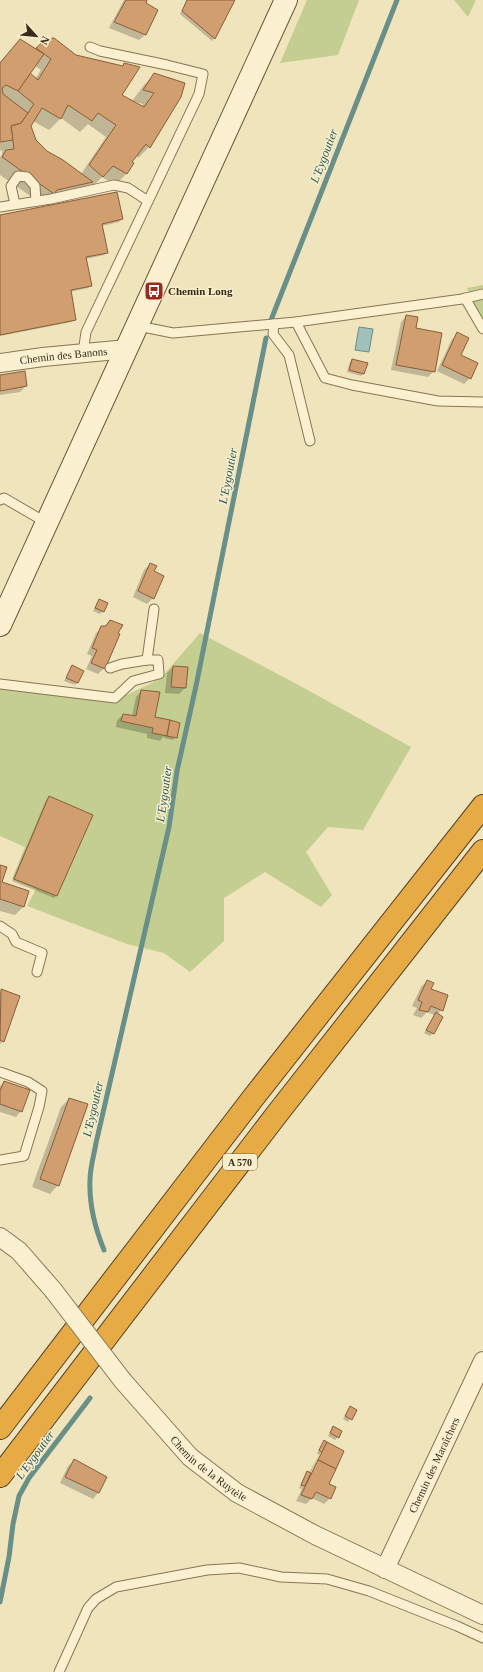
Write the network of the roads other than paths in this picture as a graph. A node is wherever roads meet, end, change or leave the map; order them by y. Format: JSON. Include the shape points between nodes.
{"nodes":[{"id":1,"x":286,"y":0,"type":"edge"},
{"id":2,"x":90,"y":47,"type":"dead end"},
{"id":3,"x":36,"y":201,"type":"junction"},
{"id":4,"x":148,"y":201,"type":"junction"},
{"id":5,"x":16,"y":204,"type":"junction"},
{"id":6,"x":0,"y":207,"type":"edge"},
{"id":7,"x":483,"y":294,"type":"edge"},
{"id":8,"x":465,"y":298,"type":"junction"},
{"id":9,"x":296,"y":322,"type":"junction"},
{"id":10,"x":274,"y":324,"type":"junction"},
{"id":11,"x":138,"y":326,"type":"junction"},
{"id":12,"x":483,"y":329,"type":"edge"},
{"id":13,"x":127,"y":350,"type":"junction"},
{"id":14,"x":83,"y":353,"type":"junction"},
{"id":15,"x":0,"y":363,"type":"edge"},
{"id":16,"x":482,"y":402,"type":"edge"},
{"id":17,"x":310,"y":441,"type":"dead end"},
{"id":18,"x":0,"y":500,"type":"edge"},
{"id":19,"x":47,"y":523,"type":"junction"},
{"id":20,"x":154,"y":609,"type":"dead end"},
{"id":21,"x":0,"y":625,"type":"edge"},
{"id":22,"x":147,"y":660,"type":"junction"},
{"id":23,"x":110,"y":668,"type":"dead end"},
{"id":24,"x":0,"y":684,"type":"edge"},
{"id":25,"x":483,"y":806,"type":"edge"},
{"id":26,"x":483,"y":851,"type":"edge"},
{"id":27,"x":0,"y":926,"type":"edge"},
{"id":28,"x":37,"y":972,"type":"dead end"},
{"id":29,"x":0,"y":1072,"type":"edge"},
{"id":30,"x":0,"y":1160,"type":"edge"},
{"id":31,"x":0,"y":1237,"type":"edge"},
{"id":32,"x":483,"y":1361,"type":"edge"},
{"id":33,"x":0,"y":1428,"type":"edge"},
{"id":34,"x":0,"y":1476,"type":"edge"},
{"id":35,"x":386,"y":1569,"type":"junction"},
{"id":36,"x":483,"y":1615,"type":"edge"},
{"id":37,"x":483,"y":1638,"type":"edge"},
{"id":38,"x":59,"y":1672,"type":"edge"}],
"edges":[{"from":1,"to":11,"type":"main road"},
{"from":2,"to":4,"type":"lane","via":[[100,52],[203,74],[199,94]]},
{"from":3,"to":4,"type":"lane","via":[[114,185],[128,188]]},
{"from":3,"to":5,"type":"lane"},
{"from":3,"to":5,"type":"lane","via":[[35,186],[27,177],[18,176],[10,186]]},
{"from":4,"to":14,"type":"lane","via":[[86,332]]},
{"from":5,"to":6,"type":"lane"},
{"from":7,"to":8,"type":"lane"},
{"from":8,"to":9,"type":"lane"},
{"from":8,"to":12,"type":"lane"},
{"from":9,"to":10,"type":"lane"},
{"from":9,"to":16,"type":"lane","via":[[325,378],[438,401]]},
{"from":10,"to":11,"type":"lane","via":[[173,333]]},
{"from":10,"to":17,"type":"lane","via":[[273,334],[289,355]]},
{"from":11,"to":13,"type":"main road"},
{"from":13,"to":14,"type":"street","name":"Chemin des Banons"},
{"from":13,"to":19,"type":"main road"},
{"from":14,"to":15,"type":"street","name":"Chemin des Banons"},
{"from":18,"to":19,"type":"lane","via":[[4,498]]},
{"from":19,"to":21,"type":"main road"},
{"from":20,"to":22,"type":"lane"},
{"from":22,"to":23,"type":"lane"},
{"from":22,"to":24,"type":"lane","via":[[158,660],[159,674],[133,681],[115,698]]},
{"from":25,"to":33,"type":"highway","number":"A 570","via":[[253,1098]]},
{"from":26,"to":34,"type":"highway","number":"A 570","via":[[282,1107]]},
{"from":27,"to":28,"type":"lane","via":[[12,934],[16,942],[42,953]]},
{"from":29,"to":30,"type":"lane","via":[[28,1082],[42,1091],[24,1156]]},
{"from":31,"to":35,"type":"street","name":"Chemin de la Ruytèle","bridge":true,"via":[[19,1251],[53,1290],[123,1380],[190,1456],[237,1492],[315,1535]]},
{"from":32,"to":35,"type":"street","name":"Chemin des Maraîchers"},
{"from":35,"to":36,"type":"street","name":"Chemin de la Ruytèle"},
{"from":37,"to":38,"type":"lane","via":[[375,1594],[327,1579],[281,1577],[239,1568],[207,1570],[116,1587],[96,1599],[88,1608]]}]}
